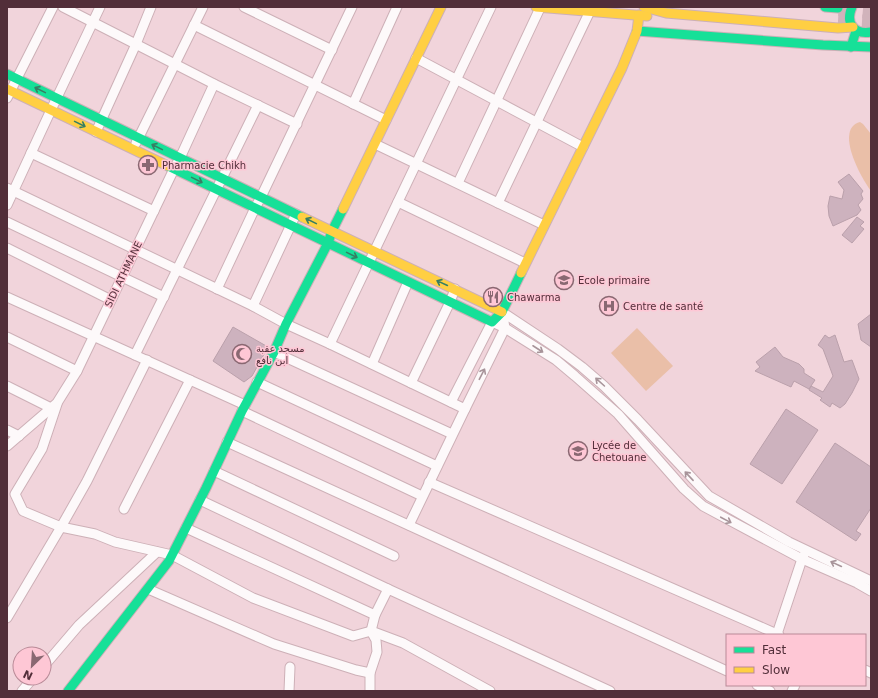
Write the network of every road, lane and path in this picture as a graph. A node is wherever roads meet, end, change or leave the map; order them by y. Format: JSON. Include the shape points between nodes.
{"nodes":[{"id":1,"x":53,"y":7,"type":"edge"},
{"id":2,"x":63,"y":7,"type":"edge"},
{"id":3,"x":100,"y":7,"type":"edge"},
{"id":4,"x":151,"y":7,"type":"edge"},
{"id":5,"x":203,"y":7,"type":"edge"},
{"id":6,"x":244,"y":7,"type":"edge"},
{"id":7,"x":352,"y":7,"type":"edge"},
{"id":8,"x":397,"y":7,"type":"edge"},
{"id":9,"x":441,"y":7,"type":"edge"},
{"id":10,"x":491,"y":7,"type":"edge"},
{"id":11,"x":536,"y":7,"type":"edge"},
{"id":12,"x":677,"y":7,"type":"edge"},
{"id":13,"x":825,"y":7,"type":"edge"},
{"id":14,"x":852,"y":7,"type":"edge"},
{"id":15,"x":540,"y":8,"type":"edge"},
{"id":16,"x":838,"y":8,"type":"dead end"},
{"id":17,"x":590,"y":11,"type":"junction"},
{"id":18,"x":642,"y":11,"type":"edge"},
{"id":19,"x":838,"y":21,"type":"tunnel mouth"},
{"id":20,"x":93,"y":22,"type":"junction"},
{"id":21,"x":194,"y":25,"type":"junction"},
{"id":22,"x":855,"y":29,"type":"junction"},
{"id":23,"x":637,"y":31,"type":"junction"},
{"id":24,"x":871,"y":32,"type":"edge"},
{"id":25,"x":136,"y":44,"type":"junction"},
{"id":26,"x":851,"y":47,"type":"junction"},
{"id":27,"x":871,"y":47,"type":"edge"},
{"id":28,"x":332,"y":50,"type":"junction"},
{"id":29,"x":416,"y":58,"type":"junction"},
{"id":30,"x":175,"y":64,"type":"junction"},
{"id":31,"x":7,"y":74,"type":"edge"},
{"id":32,"x":17,"y":79,"type":"junction"},
{"id":33,"x":456,"y":80,"type":"junction"},
{"id":34,"x":214,"y":84,"type":"junction"},
{"id":35,"x":315,"y":86,"type":"junction"},
{"id":36,"x":8,"y":93,"type":"edge"},
{"id":37,"x":57,"y":98,"type":"junction"},
{"id":38,"x":496,"y":101,"type":"junction"},
{"id":39,"x":353,"y":104,"type":"junction"},
{"id":40,"x":258,"y":105,"type":"junction"},
{"id":41,"x":51,"y":110,"type":"junction"},
{"id":42,"x":102,"y":120,"type":"junction"},
{"id":43,"x":386,"y":120,"type":"junction"},
{"id":44,"x":537,"y":122,"type":"junction"},
{"id":45,"x":297,"y":124,"type":"junction"},
{"id":46,"x":96,"y":132,"type":"junction"},
{"id":47,"x":139,"y":138,"type":"junction"},
{"id":48,"x":375,"y":144,"type":"junction"},
{"id":49,"x":583,"y":147,"type":"junction"},
{"id":50,"x":133,"y":150,"type":"junction"},
{"id":51,"x":31,"y":153,"type":"junction"},
{"id":52,"x":180,"y":158,"type":"junction"},
{"id":53,"x":416,"y":164,"type":"junction"},
{"id":54,"x":174,"y":169,"type":"junction"},
{"id":55,"x":222,"y":178,"type":"junction"},
{"id":56,"x":458,"y":183,"type":"junction"},
{"id":57,"x":10,"y":189,"type":"edge"},
{"id":58,"x":216,"y":190,"type":"junction"},
{"id":59,"x":262,"y":197,"type":"junction"},
{"id":60,"x":398,"y":202,"type":"junction"},
{"id":61,"x":498,"y":202,"type":"junction"},
{"id":62,"x":7,"y":205,"type":"edge"},
{"id":63,"x":255,"y":208,"type":"junction"},
{"id":64,"x":154,"y":211,"type":"junction"},
{"id":65,"x":296,"y":214,"type":"junction"},
{"id":66,"x":7,"y":222,"type":"edge"},
{"id":67,"x":544,"y":224,"type":"junction"},
{"id":68,"x":291,"y":225,"type":"junction"},
{"id":69,"x":332,"y":231,"type":"junction"},
{"id":70,"x":328,"y":243,"type":"junction"},
{"id":71,"x":7,"y":248,"type":"edge"},
{"id":72,"x":135,"y":250,"type":"junction"},
{"id":73,"x":374,"y":251,"type":"junction"},
{"id":74,"x":369,"y":263,"type":"junction"},
{"id":75,"x":525,"y":263,"type":"junction"},
{"id":76,"x":177,"y":270,"type":"junction"},
{"id":77,"x":122,"y":277,"type":"junction"},
{"id":78,"x":408,"y":282,"type":"junction"},
{"id":79,"x":217,"y":289,"type":"junction"},
{"id":80,"x":455,"y":289,"type":"junction"},
{"id":81,"x":7,"y":297,"type":"edge"},
{"id":82,"x":164,"y":297,"type":"junction"},
{"id":83,"x":111,"y":300,"type":"junction"},
{"id":84,"x":450,"y":302,"type":"junction"},
{"id":85,"x":253,"y":306,"type":"junction"},
{"id":86,"x":502,"y":312,"type":"junction"},
{"id":87,"x":492,"y":322,"type":"junction"},
{"id":88,"x":286,"y":324,"type":"junction"},
{"id":89,"x":505,"y":328,"type":"junction"},
{"id":90,"x":94,"y":336,"type":"junction"},
{"id":91,"x":7,"y":337,"type":"edge"},
{"id":92,"x":330,"y":344,"type":"junction"},
{"id":93,"x":274,"y":352,"type":"junction"},
{"id":94,"x":135,"y":355,"type":"junction"},
{"id":95,"x":147,"y":360,"type":"junction"},
{"id":96,"x":372,"y":364,"type":"junction"},
{"id":97,"x":582,"y":367,"type":"junction"},
{"id":98,"x":77,"y":371,"type":"junction"},
{"id":99,"x":575,"y":376,"type":"junction"},
{"id":100,"x":190,"y":380,"type":"junction"},
{"id":101,"x":257,"y":382,"type":"junction"},
{"id":102,"x":411,"y":383,"type":"junction"},
{"id":103,"x":7,"y":386,"type":"edge"},
{"id":104,"x":451,"y":402,"type":"junction"},
{"id":105,"x":54,"y":406,"type":"junction"},
{"id":106,"x":243,"y":408,"type":"junction"},
{"id":107,"x":465,"y":409,"type":"junction"},
{"id":108,"x":7,"y":430,"type":"edge"},
{"id":109,"x":452,"y":434,"type":"junction"},
{"id":110,"x":19,"y":436,"type":"junction"},
{"id":111,"x":228,"y":442,"type":"junction"},
{"id":112,"x":7,"y":446,"type":"edge"},
{"id":113,"x":437,"y":466,"type":"junction"},
{"id":114,"x":214,"y":471,"type":"junction"},
{"id":115,"x":429,"y":482,"type":"junction"},
{"id":116,"x":422,"y":496,"type":"junction"},
{"id":117,"x":709,"y":496,"type":"junction"},
{"id":118,"x":200,"y":500,"type":"junction"},
{"id":119,"x":703,"y":506,"type":"junction"},
{"id":120,"x":124,"y":509,"type":"dead end"},
{"id":121,"x":409,"y":525,"type":"junction"},
{"id":122,"x":61,"y":527,"type":"junction"},
{"id":123,"x":186,"y":528,"type":"junction"},
{"id":124,"x":807,"y":550,"type":"junction"},
{"id":125,"x":156,"y":552,"type":"junction"},
{"id":126,"x":172,"y":555,"type":"junction"},
{"id":127,"x":394,"y":556,"type":"dead end"},
{"id":128,"x":802,"y":560,"type":"junction"},
{"id":129,"x":871,"y":581,"type":"edge"},
{"id":130,"x":148,"y":588,"type":"junction"},
{"id":131,"x":388,"y":589,"type":"junction"},
{"id":132,"x":871,"y":591,"type":"edge"},
{"id":133,"x":375,"y":615,"type":"junction"},
{"id":134,"x":7,"y":618,"type":"edge"},
{"id":135,"x":371,"y":631,"type":"junction"},
{"id":136,"x":778,"y":634,"type":"edge"},
{"id":137,"x":52,"y":656,"type":"edge"},
{"id":138,"x":290,"y":667,"type":"dead end"},
{"id":139,"x":726,"y":671,"type":"edge"},
{"id":140,"x":370,"y":673,"type":"junction"},
{"id":141,"x":759,"y":686,"type":"edge"},
{"id":142,"x":68,"y":691,"type":"edge"},
{"id":143,"x":289,"y":691,"type":"edge"},
{"id":144,"x":370,"y":691,"type":"edge"},
{"id":145,"x":490,"y":691,"type":"edge"},
{"id":146,"x":610,"y":691,"type":"edge"},
{"id":147,"x":770,"y":691,"type":"edge"}],
"edges":[{"from":1,"to":32,"type":"street"},
{"from":2,"to":20,"type":"street"},
{"from":3,"to":20,"type":"street"},
{"from":4,"to":25,"type":"street"},
{"from":5,"to":21,"type":"street"},
{"from":6,"to":28,"type":"street"},
{"from":7,"to":28,"type":"street"},
{"from":8,"to":39,"type":"street"},
{"from":9,"to":29,"type":"main road"},
{"from":10,"to":33,"type":"street"},
{"from":11,"to":15,"type":"main road"},
{"from":12,"to":19,"type":"main road"},
{"from":13,"to":16,"type":"main road"},
{"from":14,"to":22,"type":"main road","via":[[849,19]]},
{"from":15,"to":17,"type":"main road"},
{"from":15,"to":38,"type":"street"},
{"from":17,"to":18,"type":"main road"},
{"from":17,"to":44,"type":"street"},
{"from":18,"to":22,"type":"main road"},
{"from":18,"to":23,"type":"main road"},
{"from":20,"to":25,"type":"street"},
{"from":20,"to":37,"type":"street"},
{"from":21,"to":30,"type":"street"},
{"from":21,"to":35,"type":"street"},
{"from":22,"to":24,"type":"main road","via":[[864,33]]},
{"from":22,"to":26,"type":"main road"},
{"from":23,"to":26,"type":"main road"},
{"from":23,"to":49,"type":"main road","via":[[622,68]]},
{"from":25,"to":30,"type":"street"},
{"from":25,"to":42,"type":"street"},
{"from":26,"to":27,"type":"main road"},
{"from":28,"to":35,"type":"street"},
{"from":29,"to":33,"type":"street"},
{"from":29,"to":43,"type":"main road"},
{"from":30,"to":34,"type":"street"},
{"from":30,"to":47,"type":"street"},
{"from":31,"to":32,"type":"main road"},
{"from":32,"to":36,"type":"street"},
{"from":37,"to":32,"type":"main road","one_way":true},
{"from":33,"to":38,"type":"street"},
{"from":33,"to":53,"type":"street"},
{"from":34,"to":40,"type":"street"},
{"from":34,"to":52,"type":"street","name":"SIDI ATHMANE"},
{"from":35,"to":39,"type":"street"},
{"from":35,"to":45,"type":"street"},
{"from":36,"to":41,"type":"main road"},
{"from":37,"to":41,"type":"street"},
{"from":37,"to":42,"type":"main road"},
{"from":38,"to":44,"type":"street"},
{"from":38,"to":56,"type":"street"},
{"from":39,"to":43,"type":"street"},
{"from":40,"to":45,"type":"street"},
{"from":40,"to":55,"type":"street"},
{"from":41,"to":46,"type":"main road","one_way":true},
{"from":41,"to":51,"type":"street"},
{"from":42,"to":46,"type":"street"},
{"from":42,"to":47,"type":"main road"},
{"from":43,"to":48,"type":"main road"},
{"from":44,"to":49,"type":"street"},
{"from":44,"to":61,"type":"street"},
{"from":45,"to":59,"type":"street"},
{"from":46,"to":50,"type":"main road"},
{"from":47,"to":50,"type":"street"},
{"from":52,"to":47,"type":"main road","one_way":true},
{"from":48,"to":53,"type":"street"},
{"from":48,"to":69,"type":"main road"},
{"from":49,"to":67,"type":"main road"},
{"from":50,"to":54,"type":"main road"},
{"from":51,"to":57,"type":"street"},
{"from":51,"to":64,"type":"street"},
{"from":52,"to":54,"type":"street","name":"SIDI ATHMANE"},
{"from":52,"to":55,"type":"main road"},
{"from":53,"to":56,"type":"street"},
{"from":53,"to":60,"type":"street"},
{"from":54,"to":58,"type":"main road","one_way":true},
{"from":54,"to":64,"type":"street","name":"SIDI ATHMANE"},
{"from":55,"to":58,"type":"street"},
{"from":55,"to":59,"type":"main road"},
{"from":56,"to":61,"type":"street"},
{"from":57,"to":62,"type":"street"},
{"from":57,"to":72,"type":"street"},
{"from":58,"to":63,"type":"main road"},
{"from":58,"to":76,"type":"street"},
{"from":59,"to":63,"type":"street"},
{"from":59,"to":65,"type":"main road"},
{"from":60,"to":73,"type":"street"},
{"from":60,"to":75,"type":"street"},
{"from":61,"to":67,"type":"street"},
{"from":63,"to":68,"type":"main road"},
{"from":63,"to":79,"type":"street"},
{"from":64,"to":72,"type":"street","name":"SIDI ATHMANE"},
{"from":65,"to":68,"type":"street"},
{"from":69,"to":65,"type":"main road","one_way":true},
{"from":66,"to":77,"type":"street"},
{"from":67,"to":75,"type":"main road"},
{"from":68,"to":70,"type":"main road"},
{"from":68,"to":85,"type":"street"},
{"from":69,"to":70,"type":"main road"},
{"from":69,"to":73,"type":"main road"},
{"from":70,"to":74,"type":"main road","one_way":true},
{"from":70,"to":88,"type":"main road"},
{"from":71,"to":83,"type":"street"},
{"from":72,"to":76,"type":"street"},
{"from":72,"to":77,"type":"street","name":"SIDI ATHMANE"},
{"from":73,"to":74,"type":"street"},
{"from":80,"to":73,"type":"main road","one_way":true},
{"from":74,"to":78,"type":"main road"},
{"from":74,"to":92,"type":"street"},
{"from":75,"to":86,"type":"main road"},
{"from":76,"to":79,"type":"street"},
{"from":76,"to":82,"type":"street"},
{"from":77,"to":82,"type":"street"},
{"from":77,"to":83,"type":"street","name":"SIDI ATHMANE"},
{"from":78,"to":84,"type":"main road"},
{"from":78,"to":96,"type":"street"},
{"from":79,"to":85,"type":"street"},
{"from":80,"to":84,"type":"street"},
{"from":80,"to":86,"type":"main road"},
{"from":81,"to":90,"type":"street"},
{"from":82,"to":94,"type":"street"},
{"from":83,"to":90,"type":"street","name":"SIDI ATHMANE"},
{"from":84,"to":87,"type":"main road"},
{"from":84,"to":102,"type":"street"},
{"from":85,"to":88,"type":"street"},
{"from":86,"to":87,"type":"main road"},
{"from":86,"to":89,"type":"street"},
{"from":86,"to":97,"type":"street"},
{"from":87,"to":89,"type":"street"},
{"from":87,"to":104,"type":"street"},
{"from":88,"to":92,"type":"street"},
{"from":88,"to":93,"type":"main road"},
{"from":89,"to":99,"type":"street","one_way":true,"via":[[556,360]]},
{"from":107,"to":89,"type":"street","one_way":true},
{"from":90,"to":94,"type":"street"},
{"from":90,"to":98,"type":"street","name":"SIDI ATHMANE"},
{"from":91,"to":98,"type":"street"},
{"from":92,"to":96,"type":"street"},
{"from":93,"to":101,"type":"main road"},
{"from":93,"to":109,"type":"street"},
{"from":94,"to":95,"type":"street"},
{"from":95,"to":100,"type":"street"},
{"from":95,"to":122,"type":"street"},
{"from":96,"to":102,"type":"street"},
{"from":97,"to":99,"type":"street"},
{"from":117,"to":97,"type":"street","one_way":true,"via":[[638,420]]},
{"from":98,"to":105,"type":"street","name":"SIDI ATHMANE"},
{"from":99,"to":119,"type":"street","via":[[618,414],[684,489]]},
{"from":100,"to":106,"type":"street"},
{"from":100,"to":120,"type":"street"},
{"from":101,"to":106,"type":"main road"},
{"from":101,"to":113,"type":"street"},
{"from":102,"to":104,"type":"street"},
{"from":103,"to":105,"type":"street"},
{"from":104,"to":107,"type":"street"},
{"from":105,"to":110,"type":"street","name":"SIDI ATHMANE"},
{"from":105,"to":122,"type":"street","via":[[42,449],[15,494],[23,511]]},
{"from":106,"to":111,"type":"main road"},
{"from":106,"to":116,"type":"street"},
{"from":107,"to":109,"type":"street"},
{"from":108,"to":110,"type":"street"},
{"from":109,"to":113,"type":"street"},
{"from":110,"to":112,"type":"street","name":"SIDI ATHMANE"},
{"from":111,"to":114,"type":"main road"},
{"from":111,"to":121,"type":"street"},
{"from":113,"to":115,"type":"street"},
{"from":114,"to":118,"type":"main road"},
{"from":114,"to":127,"type":"street"},
{"from":115,"to":116,"type":"street"},
{"from":115,"to":136,"type":"street"},
{"from":116,"to":121,"type":"street"},
{"from":117,"to":119,"type":"street"},
{"from":117,"to":124,"type":"street"},
{"from":118,"to":123,"type":"main road"},
{"from":118,"to":131,"type":"street"},
{"from":119,"to":128,"type":"street","one_way":true},
{"from":121,"to":139,"type":"street"},
{"from":122,"to":125,"type":"street"},
{"from":122,"to":134,"type":"street"},
{"from":123,"to":126,"type":"main road"},
{"from":123,"to":133,"type":"street"},
{"from":124,"to":128,"type":"street"},
{"from":129,"to":124,"type":"street","one_way":true},
{"from":125,"to":126,"type":"street"},
{"from":125,"to":137,"type":"street","via":[[79,624]]},
{"from":126,"to":130,"type":"main road"},
{"from":126,"to":135,"type":"street","via":[[253,598],[353,636]]},
{"from":128,"to":132,"type":"street"},
{"from":128,"to":136,"type":"street"},
{"from":130,"to":140,"type":"street","via":[[274,644]]},
{"from":130,"to":142,"type":"main road"},
{"from":131,"to":133,"type":"street"},
{"from":131,"to":146,"type":"street"},
{"from":133,"to":135,"type":"street"},
{"from":135,"to":140,"type":"street","via":[[376,640],[377,652]]},
{"from":135,"to":145,"type":"street","via":[[403,643]]},
{"from":138,"to":143,"type":"street"},
{"from":140,"to":144,"type":"street"},
{"from":141,"to":147,"type":"street"}]}
